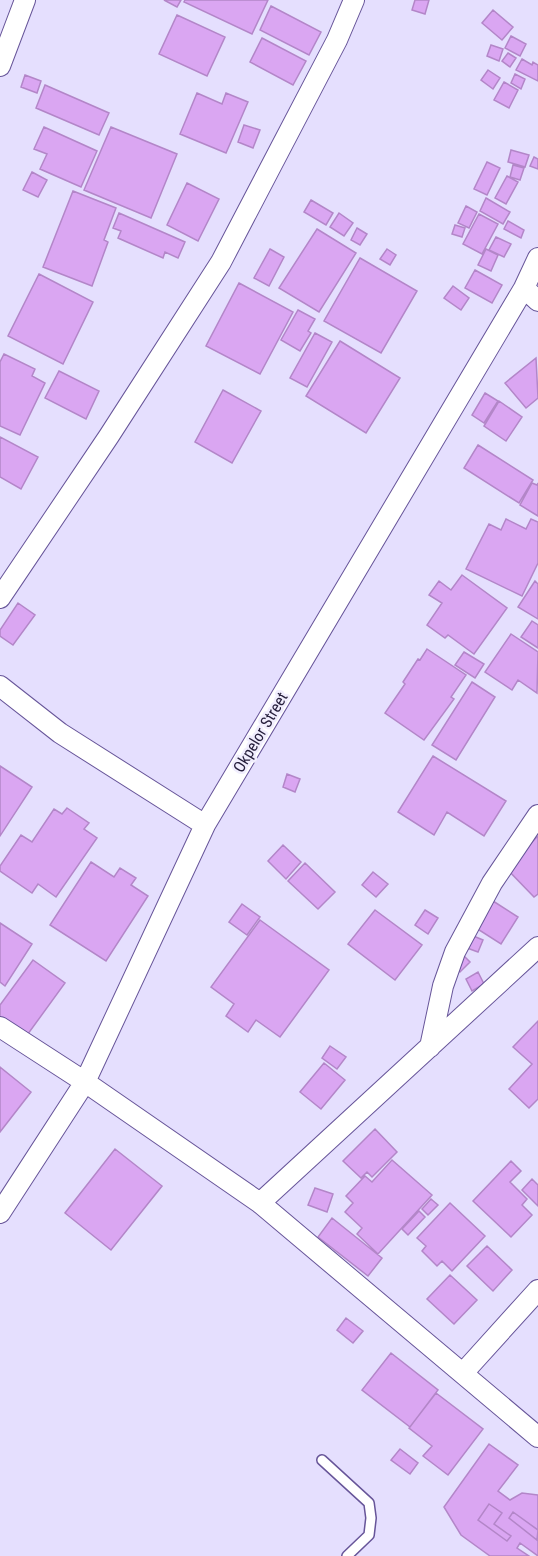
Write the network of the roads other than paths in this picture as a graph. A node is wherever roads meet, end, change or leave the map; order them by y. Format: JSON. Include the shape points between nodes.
{"nodes":[{"id":1,"x":25,"y":0,"type":"edge"},
{"id":2,"x":354,"y":0,"type":"edge"},
{"id":3,"x":0,"y":66,"type":"edge"},
{"id":4,"x":538,"y":258,"type":"edge"},
{"id":5,"x":531,"y":295,"type":"edge"},
{"id":6,"x":0,"y":598,"type":"edge"},
{"id":7,"x":0,"y":686,"type":"edge"},
{"id":8,"x":538,"y":815,"type":"edge"},
{"id":9,"x":205,"y":825,"type":"junction"},
{"id":10,"x":538,"y":947,"type":"edge"},
{"id":11,"x":0,"y":1027,"type":"edge"},
{"id":12,"x":430,"y":1047,"type":"junction"},
{"id":13,"x":85,"y":1082,"type":"junction"},
{"id":14,"x":260,"y":1203,"type":"junction"},
{"id":15,"x":0,"y":1213,"type":"edge"},
{"id":16,"x":538,"y":1290,"type":"edge"},
{"id":17,"x":463,"y":1373,"type":"junction"},
{"id":18,"x":538,"y":1437,"type":"edge"},
{"id":19,"x":322,"y":1460,"type":"dead end"},
{"id":20,"x":347,"y":1556,"type":"edge"}],
"edges":[{"from":1,"to":3,"type":"street"},
{"from":2,"to":6,"type":"street","via":[[221,262]]},
{"from":4,"to":5,"type":"street","name":"Okpelor Street"},
{"from":5,"to":9,"type":"street","name":"Okpelor Street"},
{"from":7,"to":9,"type":"street","via":[[60,733]]},
{"from":8,"to":12,"type":"street","via":[[492,884],[455,952]]},
{"from":9,"to":13,"type":"street","name":"Okpelor Street"},
{"from":10,"to":12,"type":"street"},
{"from":11,"to":13,"type":"street"},
{"from":12,"to":14,"type":"street"},
{"from":13,"to":14,"type":"street"},
{"from":13,"to":15,"type":"street","name":"Okpelor Street"},
{"from":14,"to":17,"type":"street"},
{"from":16,"to":17,"type":"street"},
{"from":17,"to":18,"type":"street"},
{"from":19,"to":20,"type":"lane","via":[[369,1503],[369,1535]]}]}
